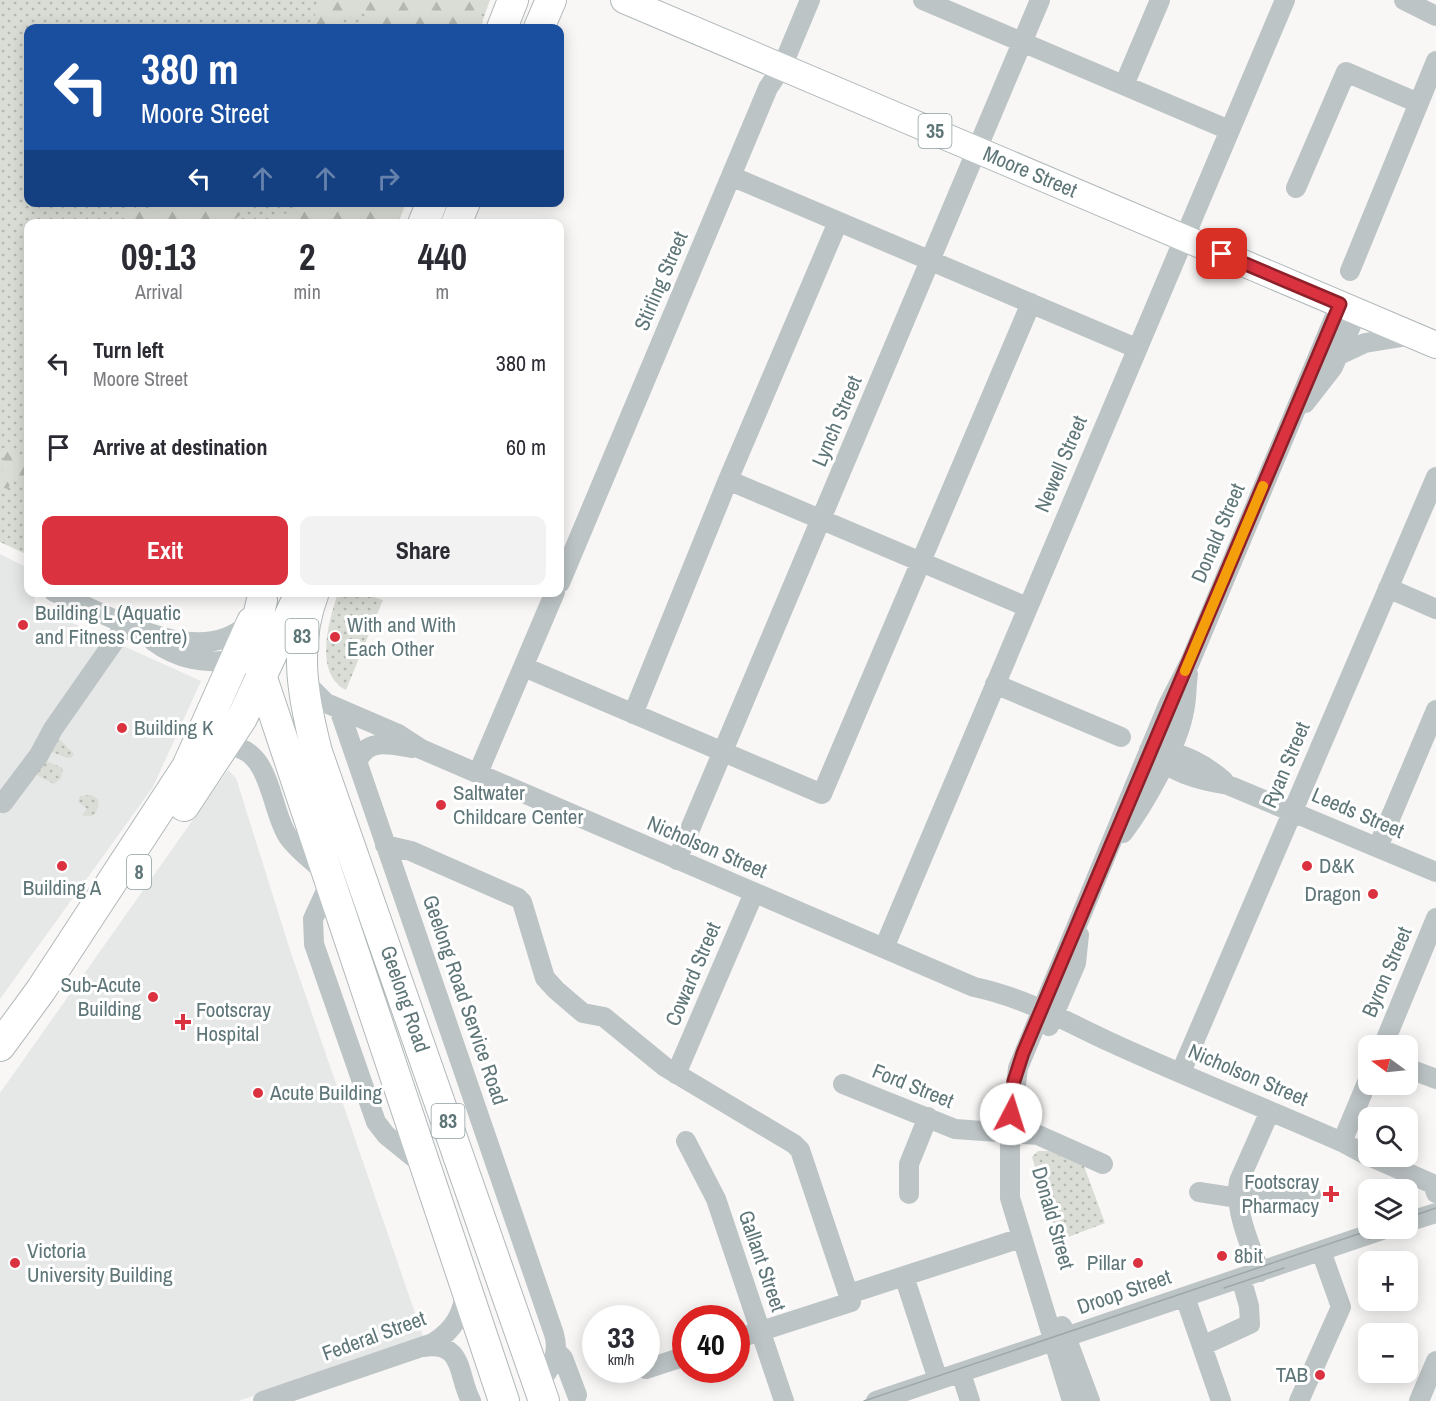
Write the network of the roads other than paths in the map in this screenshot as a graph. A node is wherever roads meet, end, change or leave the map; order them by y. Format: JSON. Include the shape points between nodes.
{"nodes":[{"id":1,"x":513,"y":0,"type":"edge"},
{"id":2,"x":551,"y":0,"type":"edge"},
{"id":3,"x":624,"y":0,"type":"edge"},
{"id":4,"x":810,"y":0,"type":"edge"},
{"id":5,"x":1040,"y":0,"type":"edge"},
{"id":6,"x":1160,"y":0,"type":"edge"},
{"id":7,"x":1285,"y":0,"type":"edge"},
{"id":8,"x":1404,"y":0,"type":"edge"},
{"id":9,"x":927,"y":1,"type":"edge"},
{"id":10,"x":1436,"y":16,"type":"edge"},
{"id":11,"x":503,"y":24,"type":"edge"},
{"id":12,"x":541,"y":24,"type":"edge"},
{"id":13,"x":1023,"y":41,"type":"junction"},
{"id":14,"x":1435,"y":65,"type":"edge"},
{"id":15,"x":782,"y":67,"type":"junction"},
{"id":16,"x":1124,"y":85,"type":"junction"},
{"id":17,"x":1409,"y":99,"type":"dead end"},
{"id":18,"x":1229,"y":130,"type":"junction"},
{"id":19,"x":977,"y":149,"type":"junction"},
{"id":20,"x":731,"y":176,"type":"junction"},
{"id":21,"x":1296,"y":188,"type":"dead end"},
{"id":22,"x":838,"y":222,"type":"junction"},
{"id":23,"x":1184,"y":237,"type":"junction"},
{"id":24,"x":930,"y":261,"type":"junction"},
{"id":25,"x":1350,"y":271,"type":"dead end"},
{"id":26,"x":1031,"y":303,"type":"junction"},
{"id":27,"x":1348,"y":308,"type":"junction"},
{"id":28,"x":1425,"y":340,"type":"edge"},
{"id":29,"x":1136,"y":348,"type":"junction"},
{"id":30,"x":1337,"y":356,"type":"junction"},
{"id":31,"x":1290,"y":422,"type":"junction"},
{"id":32,"x":1436,"y":477,"type":"edge"},
{"id":33,"x":728,"y":480,"type":"junction"},
{"id":34,"x":821,"y":519,"type":"junction"},
{"id":35,"x":921,"y":562,"type":"junction"},
{"id":36,"x":564,"y":573,"type":"edge"},
{"id":37,"x":1388,"y":588,"type":"junction"},
{"id":38,"x":65,"y":597,"type":"edge"},
{"id":39,"x":297,"y":597,"type":"edge"},
{"id":40,"x":313,"y":597,"type":"edge"},
{"id":41,"x":553,"y":597,"type":"edge"},
{"id":42,"x":261,"y":602,"type":"edge"},
{"id":43,"x":1027,"y":607,"type":"junction"},
{"id":44,"x":1436,"y":609,"type":"edge"},
{"id":45,"x":132,"y":626,"type":"junction"},
{"id":46,"x":259,"y":657,"type":"junction"},
{"id":47,"x":524,"y":667,"type":"junction"},
{"id":48,"x":304,"y":681,"type":"junction"},
{"id":49,"x":995,"y":684,"type":"junction"},
{"id":50,"x":339,"y":709,"type":"junction"},
{"id":51,"x":1436,"y":710,"type":"edge"},
{"id":52,"x":633,"y":714,"type":"junction"},
{"id":53,"x":1121,"y":737,"type":"dead end"},
{"id":54,"x":226,"y":746,"type":"junction"},
{"id":55,"x":421,"y":749,"type":"junction"},
{"id":56,"x":723,"y":752,"type":"junction"},
{"id":57,"x":1160,"y":755,"type":"junction"},
{"id":58,"x":358,"y":761,"type":"junction"},
{"id":59,"x":478,"y":773,"type":"junction"},
{"id":60,"x":0,"y":802,"type":"edge"},
{"id":61,"x":1292,"y":812,"type":"junction"},
{"id":62,"x":385,"y":845,"type":"junction"},
{"id":63,"x":1378,"y":847,"type":"junction"},
{"id":64,"x":677,"y":860,"type":"junction"},
{"id":65,"x":1436,"y":872,"type":"edge"},
{"id":66,"x":330,"y":878,"type":"junction"},
{"id":67,"x":397,"y":878,"type":"junction"},
{"id":68,"x":367,"y":890,"type":"junction"},
{"id":69,"x":754,"y":893,"type":"junction"},
{"id":70,"x":1436,"y":918,"type":"edge"},
{"id":71,"x":884,"y":948,"type":"junction"},
{"id":72,"x":41,"y":990,"type":"junction"},
{"id":73,"x":1045,"y":1017,"type":"junction"},
{"id":74,"x":1388,"y":1035,"type":"edge"},
{"id":75,"x":0,"y":1046,"type":"edge"},
{"id":76,"x":1180,"y":1072,"type":"junction"},
{"id":77,"x":676,"y":1074,"type":"junction"},
{"id":78,"x":843,"y":1084,"type":"dead end"},
{"id":79,"x":1362,"y":1095,"type":"edge"},
{"id":80,"x":1270,"y":1111,"type":"junction"},
{"id":81,"x":928,"y":1117,"type":"junction"},
{"id":82,"x":1010,"y":1137,"type":"junction"},
{"id":83,"x":686,"y":1142,"type":"dead end"},
{"id":84,"x":1342,"y":1142,"type":"junction"},
{"id":85,"x":1358,"y":1150,"type":"edge"},
{"id":86,"x":1103,"y":1164,"type":"dead end"},
{"id":87,"x":1394,"y":1167,"type":"edge"},
{"id":88,"x":1199,"y":1192,"type":"dead end"},
{"id":89,"x":1436,"y":1193,"type":"edge"},
{"id":90,"x":909,"y":1194,"type":"dead end"},
{"id":91,"x":1311,"y":1195,"type":"dead end"},
{"id":92,"x":1238,"y":1198,"type":"junction"},
{"id":93,"x":1436,"y":1213,"type":"edge"},
{"id":94,"x":1418,"y":1219,"type":"edge"},
{"id":95,"x":1021,"y":1238,"type":"junction"},
{"id":96,"x":1358,"y":1238,"type":"edge"},
{"id":97,"x":1321,"y":1251,"type":"junction"},
{"id":98,"x":1250,"y":1275,"type":"junction"},
{"id":99,"x":904,"y":1276,"type":"junction"},
{"id":100,"x":465,"y":1282,"type":"junction"},
{"id":101,"x":849,"y":1294,"type":"junction"},
{"id":102,"x":1185,"y":1297,"type":"junction"},
{"id":103,"x":761,"y":1331,"type":"junction"},
{"id":104,"x":750,"y":1335,"type":"edge"},
{"id":105,"x":1060,"y":1339,"type":"junction"},
{"id":106,"x":1202,"y":1346,"type":"junction"},
{"id":107,"x":423,"y":1347,"type":"junction"},
{"id":108,"x":556,"y":1351,"type":"junction"},
{"id":109,"x":1436,"y":1362,"type":"edge"},
{"id":110,"x":961,"y":1373,"type":"junction"},
{"id":111,"x":938,"y":1380,"type":"junction"},
{"id":112,"x":546,"y":1395,"type":"edge"},
{"id":113,"x":577,"y":1395,"type":"dead end"},
{"id":114,"x":469,"y":1397,"type":"edge"},
{"id":115,"x":263,"y":1401,"type":"edge"},
{"id":116,"x":504,"y":1401,"type":"edge"},
{"id":117,"x":784,"y":1401,"type":"edge"},
{"id":118,"x":876,"y":1401,"type":"edge"},
{"id":119,"x":970,"y":1401,"type":"edge"},
{"id":120,"x":1072,"y":1401,"type":"edge"},
{"id":121,"x":1090,"y":1401,"type":"edge"},
{"id":122,"x":1221,"y":1401,"type":"edge"},
{"id":123,"x":1299,"y":1401,"type":"edge"},
{"id":124,"x":1419,"y":1401,"type":"edge"}],
"edges":[{"from":1,"to":11,"type":"highway"},
{"from":2,"to":12,"type":"highway"},
{"from":3,"to":15,"type":"main road","name":"Moore Street","number":"35"},
{"from":4,"to":15,"type":"street","name":"Stirling Street"},
{"from":5,"to":13,"type":"street","name":"Lynch Street"},
{"from":6,"to":16,"type":"street"},
{"from":7,"to":18,"type":"street","name":"Newell Street"},
{"from":8,"to":10,"type":"street"},
{"from":9,"to":13,"type":"street"},
{"from":13,"to":16,"type":"street"},
{"from":13,"to":19,"type":"street","name":"Lynch Street"},
{"from":14,"to":25,"type":"street"},
{"from":15,"to":19,"type":"main road","name":"Moore Street","number":"35"},
{"from":15,"to":20,"type":"street","name":"Stirling Street","via":[[768,88]]},
{"from":16,"to":18,"type":"street"},
{"from":17,"to":21,"type":"street","via":[[1346,72]]},
{"from":18,"to":23,"type":"street","name":"Newell Street"},
{"from":19,"to":23,"type":"main road","name":"Moore Street","number":"35"},
{"from":19,"to":24,"type":"street","name":"Lynch Street"},
{"from":20,"to":22,"type":"street"},
{"from":20,"to":36,"type":"street","name":"Stirling Street"},
{"from":22,"to":24,"type":"street"},
{"from":22,"to":33,"type":"street"},
{"from":23,"to":27,"type":"main road","name":"Moore Street","number":"35"},
{"from":23,"to":29,"type":"street","name":"Newell Street"},
{"from":24,"to":26,"type":"street"},
{"from":24,"to":34,"type":"street","name":"Lynch Street"},
{"from":26,"to":29,"type":"street"},
{"from":26,"to":35,"type":"street"},
{"from":27,"to":28,"type":"main road","name":"Moore Street","number":"35"},
{"from":27,"to":30,"type":"street","name":"Donald Street"},
{"from":27,"to":31,"type":"street","name":"Donald Street"},
{"from":28,"to":30,"type":"street","via":[[1365,343]]},
{"from":29,"to":43,"type":"street","name":"Newell Street"},
{"from":30,"to":31,"type":"street","name":"Donald Street","via":[[1330,372]]},
{"from":31,"to":57,"type":"street","name":"Donald Street","via":[[1190,662]]},
{"from":32,"to":37,"type":"street","name":"Ryan Street"},
{"from":33,"to":34,"type":"street"},
{"from":33,"to":52,"type":"street"},
{"from":34,"to":35,"type":"street"},
{"from":34,"to":56,"type":"street","name":"Lynch Street"},
{"from":35,"to":43,"type":"street"},
{"from":35,"to":56,"type":"street","via":[[822,794]]},
{"from":37,"to":44,"type":"street"},
{"from":37,"to":61,"type":"street","name":"Ryan Street"},
{"from":38,"to":45,"type":"street"},
{"from":39,"to":46,"type":"highway","number":"8"},
{"from":40,"to":48,"type":"highway","name":"Geelong Road","number":"83","via":[[300,644]]},
{"from":41,"to":47,"type":"street"},
{"from":42,"to":45,"type":"street","via":[[240,631],[210,643],[180,641]]},
{"from":42,"to":46,"type":"highway","name":"Geelong Road","number":"83","via":[[255,626]]},
{"from":43,"to":49,"type":"street","name":"Newell Street"},
{"from":45,"to":46,"type":"street","via":[[159,646],[183,657],[209,662]]},
{"from":45,"to":60,"type":"street"},
{"from":46,"to":54,"type":"highway","number":"8"},
{"from":46,"to":66,"type":"highway","name":"Geelong Road","number":"83"},
{"from":46,"to":72,"type":"highway","number":"8"},
{"from":47,"to":52,"type":"street"},
{"from":47,"to":59,"type":"street"},
{"from":48,"to":50,"type":"street","via":[[319,698]]},
{"from":48,"to":68,"type":"highway","name":"Geelong Road","number":"83","via":[[323,772]]},
{"from":49,"to":53,"type":"street"},
{"from":49,"to":71,"type":"street","name":"Newell Street"},
{"from":50,"to":55,"type":"street","name":"Nicholson Street","via":[[398,734]]},
{"from":50,"to":58,"type":"street","name":"Geelong Road Service Road"},
{"from":51,"to":63,"type":"street"},
{"from":52,"to":56,"type":"street"},
{"from":54,"to":66,"type":"street","via":[[246,750],[257,760],[286,833]]},
{"from":54,"to":72,"type":"highway","number":"8","via":[[88,944]]},
{"from":55,"to":58,"type":"street","name":"Nicholson Street","via":[[377,744],[365,749]]},
{"from":55,"to":59,"type":"street","name":"Nicholson Street"},
{"from":56,"to":64,"type":"street","name":"Lynch Street"},
{"from":57,"to":61,"type":"street","name":"Leeds Street","via":[[1201,779],[1228,785]]},
{"from":57,"to":73,"type":"street","name":"Donald Street","via":[[1109,850]]},
{"from":58,"to":62,"type":"street","name":"Geelong Road Service Road"},
{"from":59,"to":64,"type":"street","name":"Nicholson Street"},
{"from":61,"to":63,"type":"street","name":"Leeds Street"},
{"from":61,"to":76,"type":"street","name":"Ryan Street"},
{"from":62,"to":67,"type":"street","name":"Geelong Road Service Road"},
{"from":62,"to":77,"type":"street","via":[[411,851],[518,898],[548,983],[580,1010],[603,1017]]},
{"from":63,"to":65,"type":"street","name":"Leeds Street"},
{"from":64,"to":69,"type":"street","name":"Nicholson Street"},
{"from":66,"to":100,"type":"highway","name":"Geelong Road","number":"83"},
{"from":67,"to":68,"type":"street"},
{"from":67,"to":108,"type":"street","name":"Geelong Road Service Road","via":[[554,1334]]},
{"from":68,"to":112,"type":"highway","name":"Geelong Road","number":"83"},
{"from":69,"to":71,"type":"street","name":"Nicholson Street"},
{"from":69,"to":77,"type":"street","name":"Coward Street"},
{"from":70,"to":74,"type":"street","name":"Byron Street"},
{"from":71,"to":73,"type":"street","name":"Nicholson Street","via":[[974,987],[994,1001]]},
{"from":72,"to":75,"type":"highway","number":"8"},
{"from":73,"to":76,"type":"street","name":"Nicholson Street"},
{"from":73,"to":82,"type":"street","name":"Donald Street","via":[[1016,1075]]},
{"from":76,"to":80,"type":"street","name":"Nicholson Street"},
{"from":77,"to":101,"type":"street","via":[[798,1148]]},
{"from":78,"to":81,"type":"street","name":"Ford Street"},
{"from":79,"to":84,"type":"street"},
{"from":80,"to":84,"type":"street","name":"Nicholson Street"},
{"from":80,"to":92,"type":"street","via":[[1239,1181]]},
{"from":81,"to":82,"type":"street","name":"Ford Street","via":[[961,1130]]},
{"from":81,"to":90,"type":"street","via":[[909,1164]]},
{"from":82,"to":86,"type":"street","name":"Ford Street","via":[[1038,1135]]},
{"from":82,"to":95,"type":"street","name":"Donald Street","via":[[1008,1188]]},
{"from":82,"to":105,"type":"street","name":"Donald Street","via":[[1025,1221]]},
{"from":83,"to":103,"type":"street","name":"Gallant Street","via":[[712,1188]]},
{"from":84,"to":85,"type":"street","name":"Nicholson Street"},
{"from":87,"to":89,"type":"street","name":"Nicholson Street","via":[[1433,1184]]},
{"from":88,"to":92,"type":"street"},
{"from":91,"to":92,"type":"street"},
{"from":92,"to":98,"type":"street"},
{"from":93,"to":94,"type":"street"},
{"from":95,"to":99,"type":"street"},
{"from":95,"to":105,"type":"street","name":"Donald Street"},
{"from":96,"to":97,"type":"street","name":"Droop Street"},
{"from":97,"to":98,"type":"street","name":"Droop Street"},
{"from":97,"to":123,"type":"street","via":[[1341,1307]]},
{"from":98,"to":102,"type":"street","name":"Droop Street"},
{"from":98,"to":106,"type":"street","via":[[1250,1324]]},
{"from":99,"to":101,"type":"street"},
{"from":99,"to":111,"type":"street"},
{"from":100,"to":107,"type":"street","name":"Federal Street","via":[[462,1307],[454,1325]]},
{"from":100,"to":116,"type":"highway","name":"Geelong Road","number":"83"},
{"from":101,"to":103,"type":"street","via":[[851,1302]]},
{"from":102,"to":105,"type":"street","name":"Droop Street"},
{"from":102,"to":106,"type":"street"},
{"from":103,"to":104,"type":"street"},
{"from":103,"to":117,"type":"street","name":"Gallant Street"},
{"from":105,"to":110,"type":"street","name":"Droop Street"},
{"from":105,"to":120,"type":"street","name":"Donald Street"},
{"from":105,"to":121,"type":"street","name":"Donald Street"},
{"from":106,"to":122,"type":"street"},
{"from":107,"to":114,"type":"street","via":[[442,1347],[452,1353]]},
{"from":107,"to":115,"type":"street","name":"Federal Street"},
{"from":108,"to":112,"type":"street"},
{"from":108,"to":113,"type":"street","name":"Geelong Road Service Road","via":[[563,1358]]},
{"from":109,"to":124,"type":"street"},
{"from":110,"to":111,"type":"street","name":"Droop Street"},
{"from":110,"to":119,"type":"street"},
{"from":111,"to":118,"type":"street","name":"Droop Street"}]}
